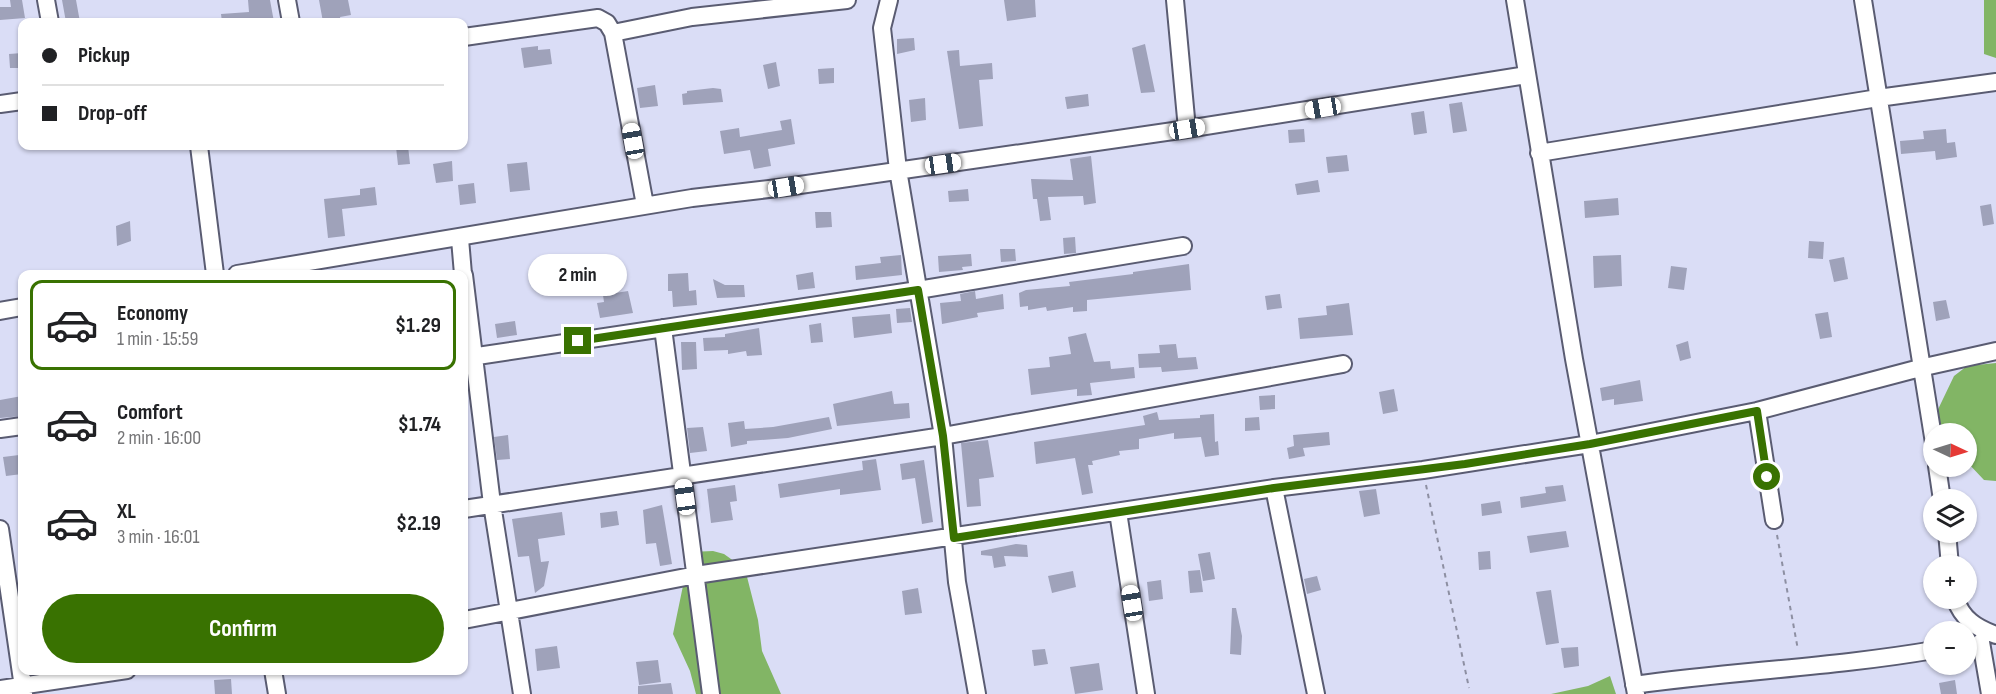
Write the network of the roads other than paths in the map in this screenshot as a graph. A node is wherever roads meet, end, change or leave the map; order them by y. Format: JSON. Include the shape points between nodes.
{"nodes":[{"id":1,"x":46,"y":0,"type":"edge"},
{"id":2,"x":287,"y":0,"type":"edge"},
{"id":3,"x":846,"y":0,"type":"edge"},
{"id":4,"x":889,"y":0,"type":"edge"},
{"id":5,"x":1174,"y":0,"type":"edge"},
{"id":6,"x":1515,"y":0,"type":"edge"},
{"id":7,"x":1863,"y":0,"type":"edge"},
{"id":8,"x":49,"y":18,"type":"edge"},
{"id":9,"x":290,"y":18,"type":"edge"},
{"id":10,"x":614,"y":33,"type":"junction"},
{"id":11,"x":468,"y":36,"type":"edge"},
{"id":12,"x":1527,"y":75,"type":"junction"},
{"id":13,"x":1996,"y":82,"type":"edge"},
{"id":14,"x":1878,"y":98,"type":"junction"},
{"id":15,"x":18,"y":102,"type":"edge"},
{"id":16,"x":0,"y":104,"type":"edge"},
{"id":17,"x":1187,"y":129,"type":"junction"},
{"id":18,"x":200,"y":150,"type":"edge"},
{"id":19,"x":1539,"y":153,"type":"junction"},
{"id":20,"x":898,"y":170,"type":"junction"},
{"id":21,"x":645,"y":205,"type":"junction"},
{"id":22,"x":460,"y":239,"type":"junction"},
{"id":23,"x":1183,"y":246,"type":"dead end"},
{"id":24,"x":214,"y":270,"type":"edge"},
{"id":25,"x":262,"y":270,"type":"edge"},
{"id":26,"x":463,"y":270,"type":"edge"},
{"id":27,"x":918,"y":290,"type":"junction"},
{"id":28,"x":18,"y":308,"type":"edge"},
{"id":29,"x":0,"y":311,"type":"edge"},
{"id":30,"x":663,"y":328,"type":"junction"},
{"id":31,"x":1996,"y":351,"type":"edge"},
{"id":32,"x":468,"y":357,"type":"edge"},
{"id":33,"x":1343,"y":364,"type":"dead end"},
{"id":34,"x":1920,"y":368,"type":"junction"},
{"id":35,"x":1757,"y":411,"type":"junction"},
{"id":36,"x":1930,"y":423,"type":"edge"},
{"id":37,"x":18,"y":427,"type":"edge"},
{"id":38,"x":0,"y":429,"type":"edge"},
{"id":39,"x":943,"y":436,"type":"junction"},
{"id":40,"x":1590,"y":444,"type":"junction"},
{"id":41,"x":682,"y":477,"type":"junction"},
{"id":42,"x":1274,"y":488,"type":"junction"},
{"id":43,"x":492,"y":504,"type":"junction"},
{"id":44,"x":468,"y":508,"type":"edge"},
{"id":45,"x":1118,"y":512,"type":"junction"},
{"id":46,"x":1774,"y":520,"type":"road end"},
{"id":47,"x":0,"y":529,"type":"edge"},
{"id":48,"x":954,"y":538,"type":"junction"},
{"id":49,"x":10,"y":575,"type":"edge"},
{"id":50,"x":696,"y":575,"type":"junction"},
{"id":51,"x":1961,"y":609,"type":"edge"},
{"id":52,"x":511,"y":612,"type":"junction"},
{"id":53,"x":468,"y":619,"type":"edge"},
{"id":54,"x":18,"y":640,"type":"edge"},
{"id":55,"x":1985,"y":640,"type":"edge"},
{"id":56,"x":1923,"y":652,"type":"edge"},
{"id":57,"x":100,"y":675,"type":"edge"},
{"id":58,"x":274,"y":675,"type":"edge"},
{"id":59,"x":0,"y":688,"type":"edge"},
{"id":60,"x":24,"y":689,"type":"edge"},
{"id":61,"x":1635,"y":689,"type":"edge"},
{"id":62,"x":277,"y":694,"type":"edge"},
{"id":63,"x":522,"y":694,"type":"edge"},
{"id":64,"x":711,"y":694,"type":"edge"},
{"id":65,"x":977,"y":694,"type":"edge"},
{"id":66,"x":1146,"y":694,"type":"edge"},
{"id":67,"x":1316,"y":694,"type":"edge"},
{"id":68,"x":1990,"y":694,"type":"edge"}],
"edges":[{"from":1,"to":8,"type":"street"},
{"from":2,"to":9,"type":"street"},
{"from":3,"to":10,"type":"street","via":[[674,20]]},
{"from":4,"to":20,"type":"street","via":[[882,28]]},
{"from":5,"to":17,"type":"street"},
{"from":6,"to":12,"type":"street"},
{"from":7,"to":14,"type":"street"},
{"from":10,"to":11,"type":"street","via":[[598,18]]},
{"from":10,"to":21,"type":"street"},
{"from":12,"to":17,"type":"street"},
{"from":12,"to":19,"type":"street"},
{"from":13,"to":14,"type":"street"},
{"from":14,"to":19,"type":"street"},
{"from":14,"to":34,"type":"street"},
{"from":15,"to":16,"type":"street"},
{"from":17,"to":20,"type":"street"},
{"from":18,"to":24,"type":"street"},
{"from":19,"to":40,"type":"street"},
{"from":20,"to":21,"type":"street"},
{"from":20,"to":27,"type":"street"},
{"from":21,"to":22,"type":"street"},
{"from":22,"to":25,"type":"street"},
{"from":22,"to":26,"type":"street"},
{"from":23,"to":27,"type":"street"},
{"from":27,"to":30,"type":"street"},
{"from":27,"to":39,"type":"street"},
{"from":28,"to":29,"type":"street"},
{"from":30,"to":32,"type":"street"},
{"from":30,"to":41,"type":"street"},
{"from":31,"to":34,"type":"street"},
{"from":32,"to":43,"type":"street"},
{"from":33,"to":39,"type":"street"},
{"from":34,"to":35,"type":"street"},
{"from":34,"to":36,"type":"street"},
{"from":35,"to":40,"type":"street"},
{"from":35,"to":46,"type":"street"},
{"from":37,"to":38,"type":"street"},
{"from":39,"to":41,"type":"street"},
{"from":39,"to":48,"type":"street"},
{"from":40,"to":42,"type":"street"},
{"from":40,"to":61,"type":"street"},
{"from":41,"to":43,"type":"street"},
{"from":41,"to":50,"type":"street"},
{"from":42,"to":45,"type":"street"},
{"from":42,"to":67,"type":"street"},
{"from":43,"to":44,"type":"street"},
{"from":43,"to":52,"type":"street"},
{"from":45,"to":48,"type":"street"},
{"from":45,"to":66,"type":"street"},
{"from":47,"to":49,"type":"street"},
{"from":48,"to":50,"type":"street"},
{"from":48,"to":65,"type":"street","via":[[957,582]]},
{"from":49,"to":54,"type":"street"},
{"from":50,"to":52,"type":"street"},
{"from":50,"to":64,"type":"street"},
{"from":51,"to":55,"type":"street"},
{"from":52,"to":53,"type":"street"},
{"from":52,"to":63,"type":"street"},
{"from":55,"to":68,"type":"street"},
{"from":56,"to":61,"type":"street"},
{"from":57,"to":60,"type":"street"},
{"from":58,"to":62,"type":"street"},
{"from":59,"to":60,"type":"street"}]}
